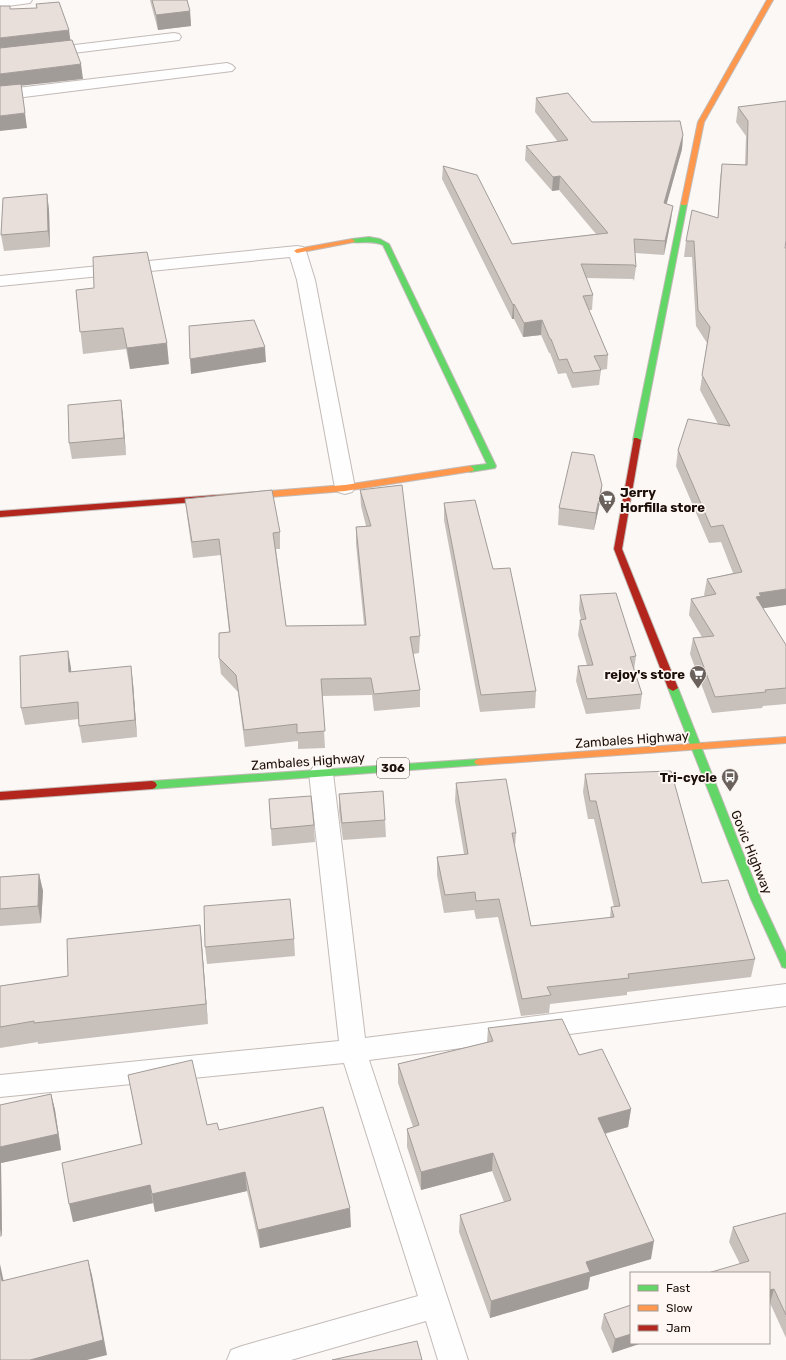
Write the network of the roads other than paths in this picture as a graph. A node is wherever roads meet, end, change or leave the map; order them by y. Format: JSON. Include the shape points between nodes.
{"nodes":[{"id":1,"x":25,"y":0,"type":"edge"},
{"id":2,"x":770,"y":0,"type":"edge"},
{"id":3,"x":0,"y":3,"type":"edge"},
{"id":4,"x":174,"y":37,"type":"dead end"},
{"id":5,"x":0,"y":58,"type":"edge"},
{"id":6,"x":227,"y":68,"type":"dead end"},
{"id":7,"x":0,"y":95,"type":"edge"},
{"id":8,"x":297,"y":250,"type":"junction"},
{"id":9,"x":0,"y":281,"type":"edge"},
{"id":10,"x":345,"y":488,"type":"junction"},
{"id":11,"x":0,"y":514,"type":"edge"},
{"id":12,"x":786,"y":740,"type":"edge"},
{"id":13,"x":696,"y":748,"type":"junction"},
{"id":14,"x":321,"y":773,"type":"junction"},
{"id":15,"x":0,"y":796,"type":"edge"},
{"id":16,"x":786,"y":964,"type":"edge"},
{"id":17,"x":786,"y":995,"type":"edge"},
{"id":18,"x":353,"y":1051,"type":"junction"},
{"id":19,"x":0,"y":1086,"type":"edge"},
{"id":20,"x":435,"y":1305,"type":"junction"},
{"id":21,"x":242,"y":1360,"type":"edge"},
{"id":22,"x":453,"y":1360,"type":"edge"}],
"edges":[{"from":1,"to":3,"type":"street"},
{"from":2,"to":13,"type":"street","name":"Govic Highway","via":[[701,122],[636,445],[618,549]]},
{"from":4,"to":5,"type":"street"},
{"from":6,"to":7,"type":"street"},
{"from":8,"to":9,"type":"street"},
{"from":8,"to":10,"type":"street","via":[[306,280]]},
{"from":8,"to":10,"type":"street","via":[[369,238],[378,239],[386,244],[492,466]]},
{"from":10,"to":11,"type":"street"},
{"from":12,"to":13,"type":"street","name":"Zambales Highway","number":"306"},
{"from":13,"to":14,"type":"street","name":"Zambales Highway","number":"306"},
{"from":13,"to":16,"type":"street","name":"Govic Highway","via":[[756,898]]},
{"from":14,"to":15,"type":"street","name":"Zambales Highway","number":"306"},
{"from":14,"to":18,"type":"street"},
{"from":17,"to":18,"type":"street"},
{"from":18,"to":19,"type":"street"},
{"from":18,"to":20,"type":"street"},
{"from":20,"to":21,"type":"street"},
{"from":20,"to":22,"type":"street"}]}
